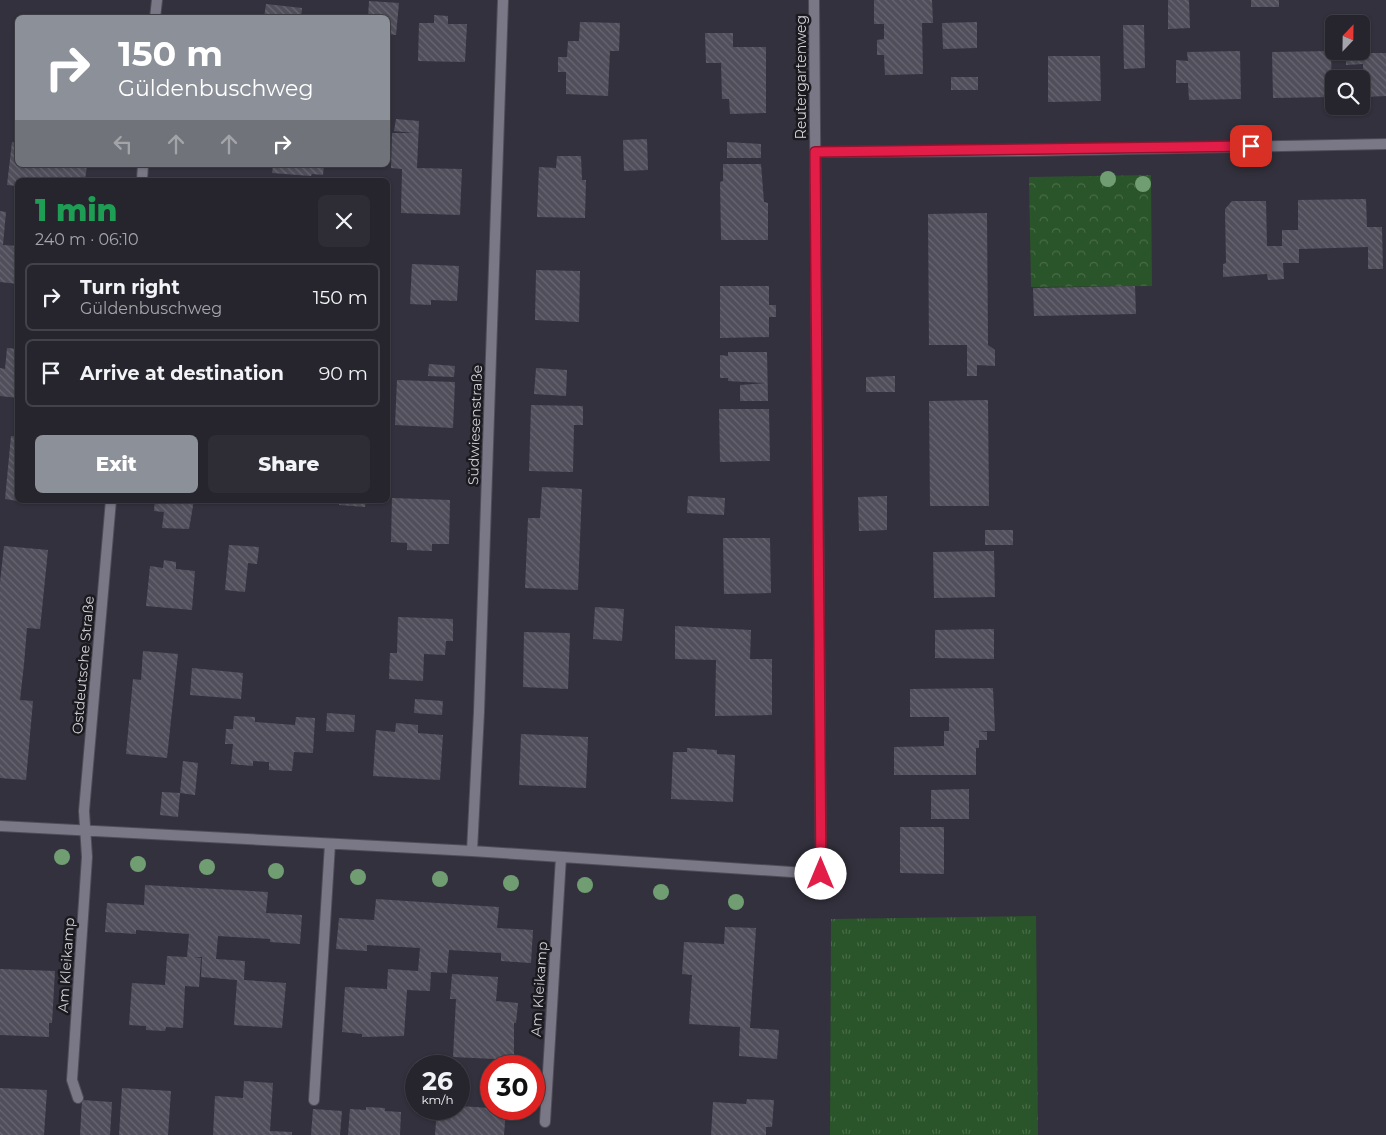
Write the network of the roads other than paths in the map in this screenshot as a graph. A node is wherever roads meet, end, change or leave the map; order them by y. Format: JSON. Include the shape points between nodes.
{"nodes":[{"id":1,"x":157,"y":0,"type":"edge"},
{"id":2,"x":503,"y":0,"type":"edge"},
{"id":3,"x":814,"y":0,"type":"edge"},
{"id":4,"x":155,"y":15,"type":"edge"},
{"id":5,"x":1386,"y":144,"type":"edge"},
{"id":6,"x":815,"y":152,"type":"junction"},
{"id":7,"x":111,"y":503,"type":"edge"},
{"id":8,"x":0,"y":826,"type":"edge"},
{"id":9,"x":86,"y":832,"type":"junction"},
{"id":10,"x":330,"y":844,"type":"junction"},
{"id":11,"x":472,"y":851,"type":"junction"},
{"id":12,"x":561,"y":857,"type":"junction"},
{"id":13,"x":78,"y":1098,"type":"dead end"},
{"id":14,"x":314,"y":1100,"type":"dead end"},
{"id":15,"x":545,"y":1122,"type":"dead end"}],
"edges":[{"from":1,"to":4,"type":"street"},
{"from":2,"to":11,"type":"street","name":"Südwiesenstraße","via":[[480,702]]},
{"from":3,"to":6,"type":"street","name":"Reutergartenweg"},
{"from":5,"to":6,"type":"street"},
{"from":6,"to":12,"type":"street","name":"Reutergartenweg","via":[[821,874]]},
{"from":7,"to":9,"type":"street","name":"Ostdeutsche Straße","via":[[84,811]]},
{"from":8,"to":9,"type":"street"},
{"from":9,"to":10,"type":"street"},
{"from":9,"to":13,"type":"street","name":"Am Kleikamp","via":[[72,1080]]},
{"from":10,"to":11,"type":"street"},
{"from":10,"to":14,"type":"street"},
{"from":11,"to":12,"type":"street"},
{"from":12,"to":15,"type":"street","name":"Am Kleikamp"}]}
